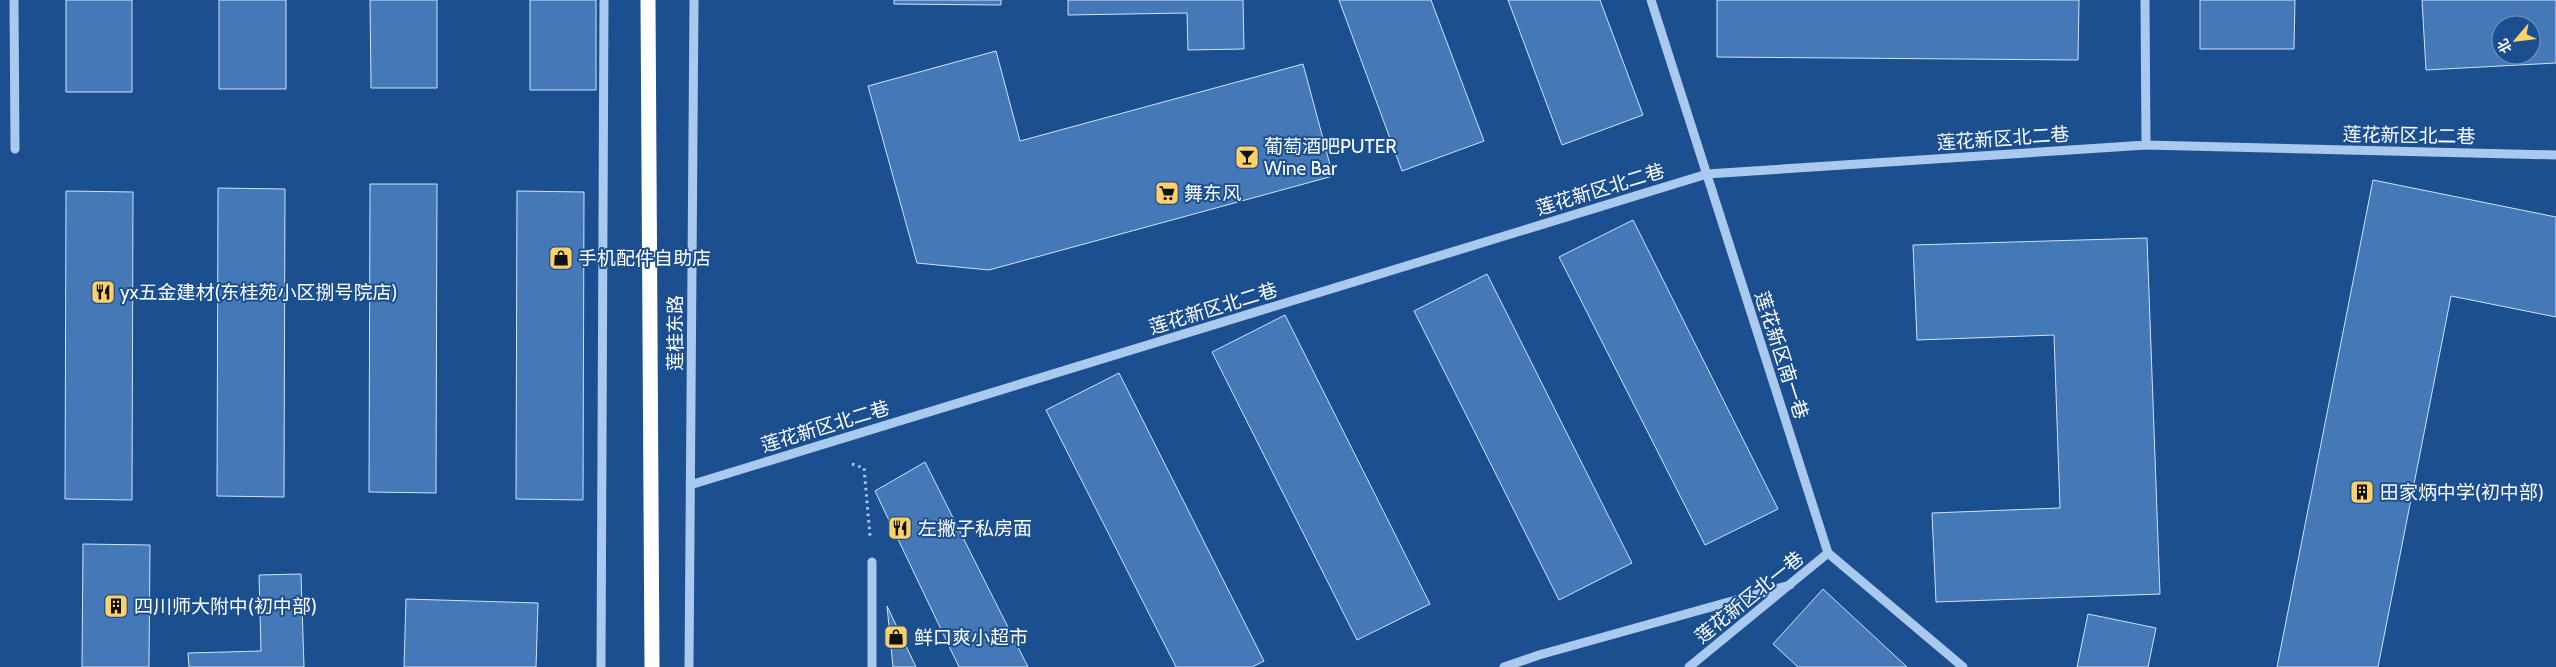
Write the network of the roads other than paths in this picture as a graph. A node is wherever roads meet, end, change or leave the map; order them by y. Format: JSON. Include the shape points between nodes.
{"nodes":[{"id":1,"x":14,"y":0,"type":"edge"},
{"id":2,"x":604,"y":0,"type":"edge"},
{"id":3,"x":648,"y":0,"type":"edge"},
{"id":4,"x":694,"y":0,"type":"edge"},
{"id":5,"x":1651,"y":0,"type":"edge"},
{"id":6,"x":2145,"y":0,"type":"edge"},
{"id":7,"x":2146,"y":145,"type":"junction"},
{"id":8,"x":15,"y":150,"type":"dead end"},
{"id":9,"x":2556,"y":155,"type":"edge"},
{"id":10,"x":1707,"y":174,"type":"junction"},
{"id":11,"x":690,"y":485,"type":"junction"},
{"id":12,"x":1828,"y":553,"type":"junction"},
{"id":13,"x":872,"y":562,"type":"road end"},
{"id":14,"x":1790,"y":585,"type":"junction"},
{"id":15,"x":601,"y":667,"type":"edge"},
{"id":16,"x":652,"y":667,"type":"edge"},
{"id":17,"x":689,"y":667,"type":"edge"},
{"id":18,"x":872,"y":667,"type":"edge"},
{"id":19,"x":1504,"y":667,"type":"edge"},
{"id":20,"x":1689,"y":667,"type":"edge"},
{"id":21,"x":1963,"y":667,"type":"edge"}],
"edges":[{"from":1,"to":8,"type":"street"},
{"from":2,"to":15,"type":"street"},
{"from":3,"to":16,"type":"highway"},
{"from":4,"to":11,"type":"street","name":"莲桂东路"},
{"from":5,"to":10,"type":"street","name":"莲花新区南一巷"},
{"from":6,"to":7,"type":"street"},
{"from":7,"to":9,"type":"street","name":"莲花新区北二巷"},
{"from":7,"to":10,"type":"street","name":"莲花新区北二巷"},
{"from":10,"to":11,"type":"street","name":"莲花新区北二巷"},
{"from":10,"to":12,"type":"street","name":"莲花新区南一巷"},
{"from":11,"to":17,"type":"street","name":"莲桂东路"},
{"from":12,"to":14,"type":"street","name":"莲花新区北一巷"},
{"from":12,"to":21,"type":"street"},
{"from":13,"to":18,"type":"street"},
{"from":14,"to":19,"type":"street"},
{"from":14,"to":20,"type":"street","name":"莲花新区北一巷"}]}
